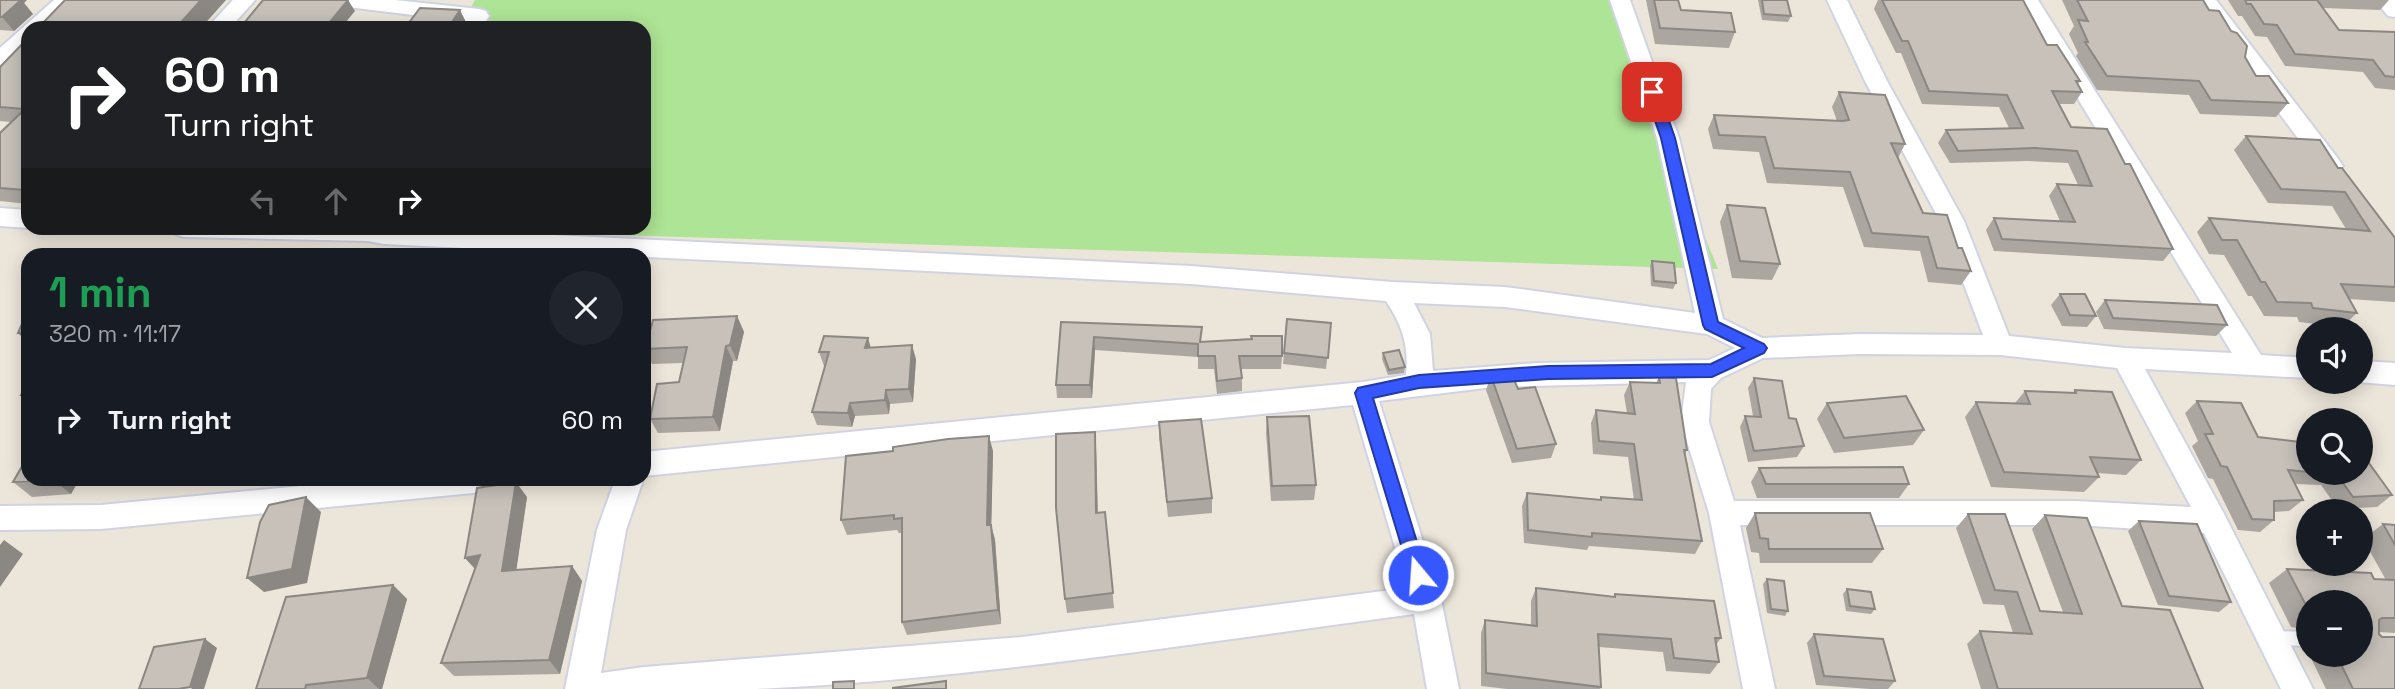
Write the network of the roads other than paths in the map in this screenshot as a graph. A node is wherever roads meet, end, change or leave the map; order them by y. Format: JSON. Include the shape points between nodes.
{"nodes":[{"id":1,"x":66,"y":0,"type":"edge"},
{"id":2,"x":245,"y":0,"type":"edge"},
{"id":3,"x":340,"y":0,"type":"edge"},
{"id":4,"x":1620,"y":0,"type":"edge"},
{"id":5,"x":1837,"y":0,"type":"edge"},
{"id":6,"x":2028,"y":0,"type":"edge"},
{"id":7,"x":2205,"y":0,"type":"edge"},
{"id":8,"x":2385,"y":0,"type":"edge"},
{"id":9,"x":2395,"y":11,"type":"edge"},
{"id":10,"x":479,"y":15,"type":"edge"},
{"id":11,"x":43,"y":21,"type":"edge"},
{"id":12,"x":225,"y":21,"type":"edge"},
{"id":13,"x":21,"y":40,"type":"edge"},
{"id":14,"x":0,"y":60,"type":"edge"},
{"id":15,"x":2346,"y":185,"type":"edge"},
{"id":16,"x":0,"y":217,"type":"edge"},
{"id":17,"x":21,"y":218,"type":"edge"},
{"id":18,"x":384,"y":235,"type":"edge"},
{"id":19,"x":646,"y":248,"type":"edge"},
{"id":20,"x":651,"y":248,"type":"edge"},
{"id":21,"x":1393,"y":292,"type":"junction"},
{"id":22,"x":1711,"y":325,"type":"junction"},
{"id":23,"x":2000,"y":345,"type":"junction"},
{"id":24,"x":1759,"y":348,"type":"junction"},
{"id":25,"x":2125,"y":358,"type":"junction"},
{"id":26,"x":2253,"y":365,"type":"junction"},
{"id":27,"x":2296,"y":367,"type":"edge"},
{"id":28,"x":1712,"y":371,"type":"junction"},
{"id":29,"x":2373,"y":373,"type":"edge"},
{"id":30,"x":2395,"y":374,"type":"edge"},
{"id":31,"x":1419,"y":382,"type":"junction"},
{"id":32,"x":1363,"y":393,"type":"junction"},
{"id":33,"x":651,"y":466,"type":"edge"},
{"id":34,"x":422,"y":486,"type":"edge"},
{"id":35,"x":626,"y":486,"type":"edge"},
{"id":36,"x":1723,"y":513,"type":"junction"},
{"id":37,"x":0,"y":519,"type":"edge"},
{"id":38,"x":2213,"y":521,"type":"junction"},
{"id":39,"x":1426,"y":599,"type":"junction"},
{"id":40,"x":2272,"y":638,"type":"junction"},
{"id":41,"x":2296,"y":639,"type":"edge"},
{"id":42,"x":581,"y":689,"type":"edge"},
{"id":43,"x":596,"y":689,"type":"edge"},
{"id":44,"x":1443,"y":689,"type":"edge"},
{"id":45,"x":1759,"y":689,"type":"edge"},
{"id":46,"x":2298,"y":689,"type":"edge"}],
"edges":[{"from":1,"to":11,"type":"street"},
{"from":2,"to":12,"type":"street"},
{"from":3,"to":10,"type":"street"},
{"from":4,"to":22,"type":"street","via":[[1668,138]]},
{"from":5,"to":23,"type":"street","via":[[1952,221]]},
{"from":6,"to":26,"type":"street"},
{"from":7,"to":15,"type":"street"},
{"from":8,"to":9,"type":"street"},
{"from":13,"to":14,"type":"street"},
{"from":16,"to":17,"type":"street"},
{"from":18,"to":19,"type":"street"},
{"from":20,"to":21,"type":"street","via":[[1191,275]]},
{"from":21,"to":22,"type":"street","via":[[1505,297]]},
{"from":21,"to":31,"type":"street","via":[[1414,320],[1422,357]]},
{"from":22,"to":24,"type":"street"},
{"from":23,"to":24,"type":"street"},
{"from":23,"to":25,"type":"street"},
{"from":24,"to":28,"type":"street"},
{"from":25,"to":26,"type":"street"},
{"from":25,"to":38,"type":"street"},
{"from":26,"to":27,"type":"street"},
{"from":28,"to":31,"type":"street","via":[[1548,373]]},
{"from":28,"to":36,"type":"street","via":[[1698,385],[1695,422]]},
{"from":29,"to":30,"type":"street"},
{"from":31,"to":32,"type":"street"},
{"from":32,"to":33,"type":"street"},
{"from":32,"to":39,"type":"street"},
{"from":34,"to":37,"type":"street","via":[[101,517]]},
{"from":35,"to":42,"type":"street","via":[[604,565],[592,649]]},
{"from":36,"to":38,"type":"street","via":[[2076,513]]},
{"from":36,"to":45,"type":"street"},
{"from":38,"to":40,"type":"street"},
{"from":39,"to":43,"type":"street","via":[[1022,650]]},
{"from":39,"to":44,"type":"street"},
{"from":40,"to":41,"type":"lane"},
{"from":40,"to":46,"type":"street"}]}
